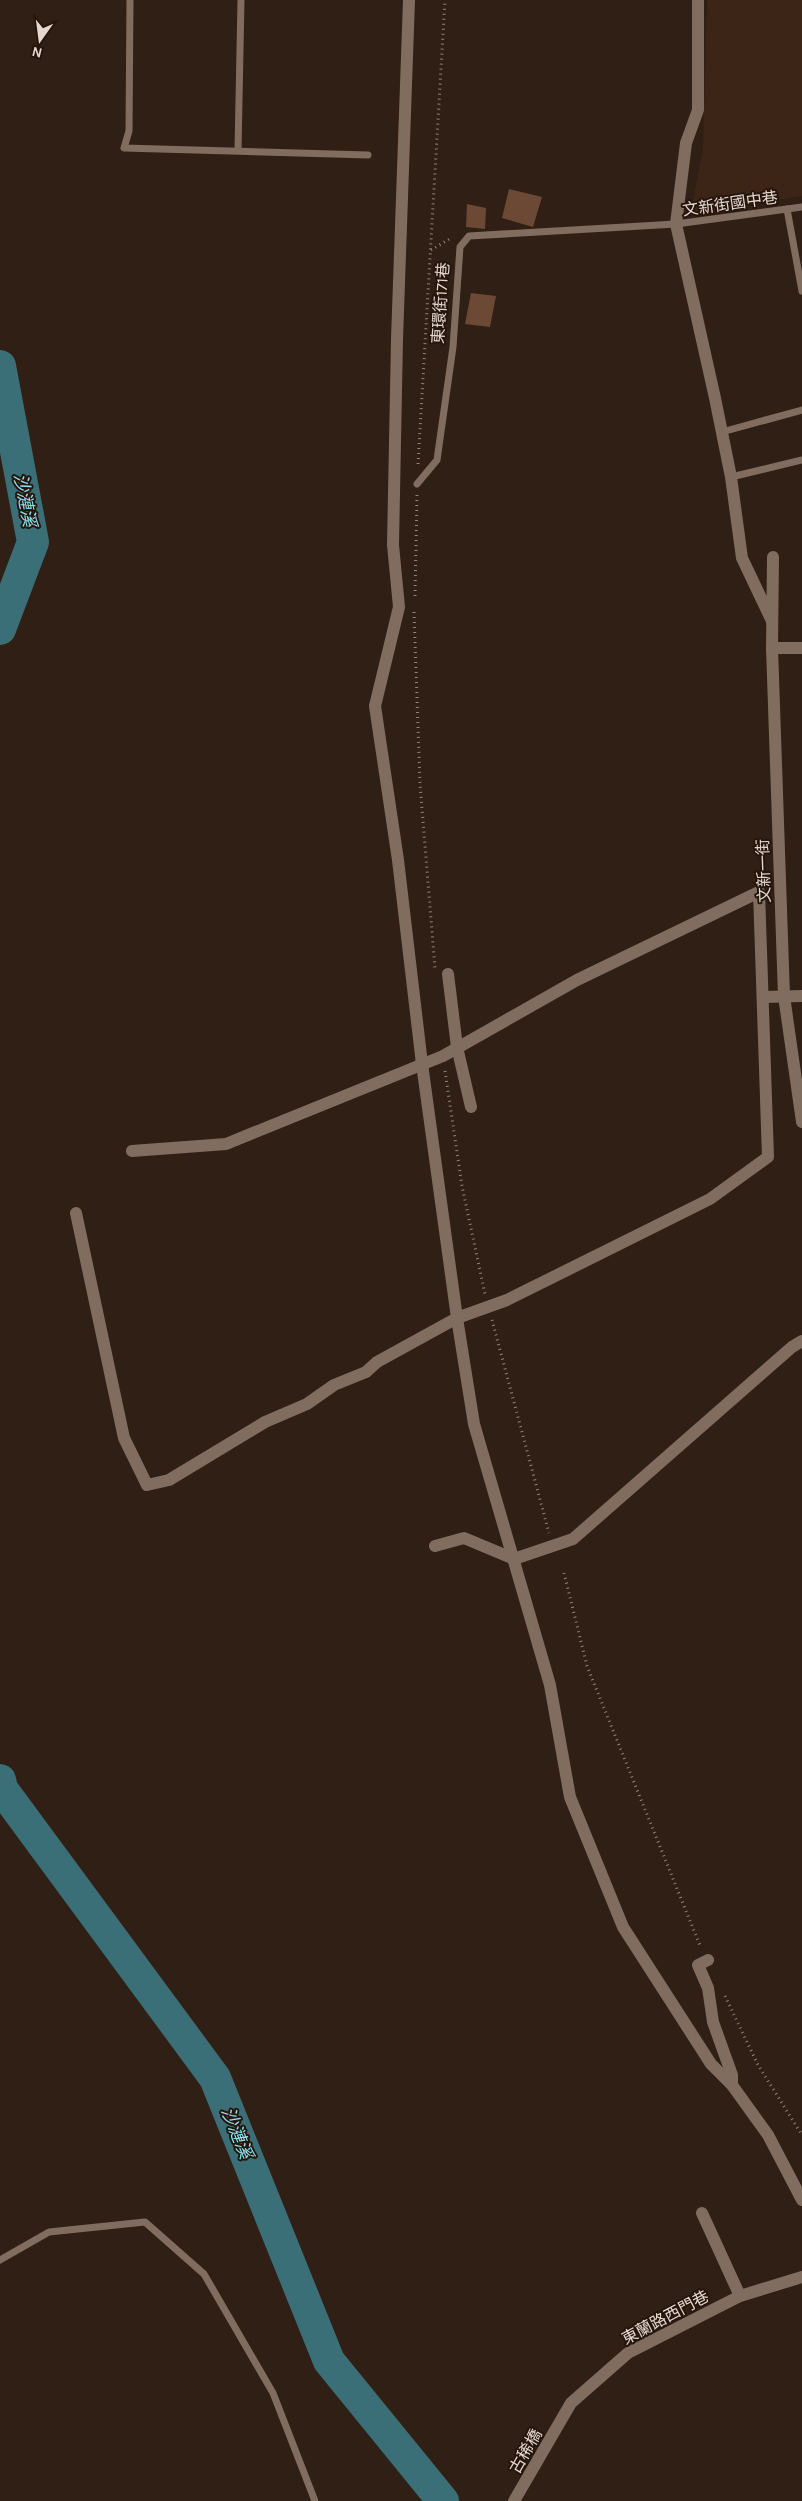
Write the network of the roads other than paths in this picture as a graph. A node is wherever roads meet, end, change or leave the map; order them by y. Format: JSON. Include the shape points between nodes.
{"nodes":[{"id":1,"x":130,"y":0,"type":"edge"},
{"id":2,"x":241,"y":0,"type":"edge"},
{"id":3,"x":409,"y":0,"type":"edge"},
{"id":4,"x":698,"y":0,"type":"edge"},
{"id":5,"x":238,"y":150,"type":"junction"},
{"id":6,"x":368,"y":155,"type":"dead end"},
{"id":7,"x":802,"y":207,"type":"edge"},
{"id":8,"x":787,"y":209,"type":"junction"},
{"id":9,"x":676,"y":224,"type":"junction"},
{"id":10,"x":802,"y":291,"type":"edge"},
{"id":11,"x":802,"y":410,"type":"edge"},
{"id":12,"x":722,"y":432,"type":"junction"},
{"id":13,"x":802,"y":460,"type":"edge"},
{"id":14,"x":730,"y":478,"type":"junction"},
{"id":15,"x":417,"y":484,"type":"road end"},
{"id":16,"x":773,"y":558,"type":"dead end"},
{"id":17,"x":772,"y":622,"type":"junction"},
{"id":18,"x":772,"y":648,"type":"junction"},
{"id":19,"x":802,"y":648,"type":"edge"},
{"id":20,"x":448,"y":974,"type":"dead end"},
{"id":21,"x":784,"y":996,"type":"junction"},
{"id":22,"x":802,"y":996,"type":"edge"},
{"id":23,"x":764,"y":997,"type":"junction"},
{"id":24,"x":457,"y":1047,"type":"junction"},
{"id":25,"x":422,"y":1064,"type":"junction"},
{"id":26,"x":471,"y":1107,"type":"dead end"},
{"id":27,"x":802,"y":1122,"type":"edge"},
{"id":28,"x":132,"y":1151,"type":"dead end"},
{"id":29,"x":76,"y":1213,"type":"dead end"},
{"id":30,"x":457,"y":1318,"type":"junction"},
{"id":31,"x":802,"y":1341,"type":"edge"},
{"id":32,"x":435,"y":1546,"type":"dead end"},
{"id":33,"x":514,"y":1559,"type":"junction"},
{"id":34,"x":708,"y":1960,"type":"road end"},
{"id":35,"x":732,"y":2085,"type":"junction"},
{"id":36,"x":802,"y":2200,"type":"edge"},
{"id":37,"x":702,"y":2212,"type":"dead end"},
{"id":38,"x":0,"y":2260,"type":"edge"},
{"id":39,"x":802,"y":2277,"type":"edge"},
{"id":40,"x":740,"y":2296,"type":"junction"},
{"id":41,"x":564,"y":2416,"type":"joint"},
{"id":42,"x":316,"y":2501,"type":"edge"},
{"id":43,"x":514,"y":2501,"type":"edge"}],
"edges":[{"from":1,"to":5,"type":"lane","via":[[129,131],[124,148]]},
{"from":2,"to":5,"type":"lane"},
{"from":3,"to":25,"type":"street","via":[[393,545],[398,607],[375,706],[398,860]]},
{"from":4,"to":9,"type":"street","via":[[698,110],[686,143]]},
{"from":5,"to":6,"type":"lane"},
{"from":7,"to":8,"type":"lane","name":"文新街國中巷"},
{"from":8,"to":9,"type":"lane","name":"文新街國中巷"},
{"from":8,"to":10,"type":"lane","name":"文新街國中巷"},
{"from":9,"to":12,"type":"street"},
{"from":9,"to":15,"type":"lane","name":"東環街171巷","via":[[469,236],[460,247],[453,347],[437,460]]},
{"from":11,"to":12,"type":"lane"},
{"from":12,"to":14,"type":"street"},
{"from":13,"to":14,"type":"lane"},
{"from":14,"to":17,"type":"street","via":[[742,558]]},
{"from":16,"to":17,"type":"street","name":"文新一街"},
{"from":17,"to":18,"type":"street","name":"文新一街"},
{"from":18,"to":19,"type":"street"},
{"from":18,"to":21,"type":"street","name":"文新一街"},
{"from":20,"to":24,"type":"street"},
{"from":21,"to":22,"type":"street"},
{"from":21,"to":23,"type":"street"},
{"from":21,"to":27,"type":"street","name":"文新一街"},
{"from":23,"to":24,"type":"street","via":[[759,892],[577,980]]},
{"from":23,"to":30,"type":"street","via":[[768,1157],[710,1198],[507,1300]]},
{"from":24,"to":25,"type":"street"},
{"from":24,"to":26,"type":"street"},
{"from":25,"to":28,"type":"street","via":[[226,1144]]},
{"from":25,"to":30,"type":"street"},
{"from":29,"to":30,"type":"street","via":[[124,1438],[147,1485],[169,1480],[264,1422],[307,1404],[334,1385],[366,1372],[377,1362]]},
{"from":30,"to":33,"type":"street","via":[[474,1424]]},
{"from":31,"to":33,"type":"street","via":[[573,1539]]},
{"from":32,"to":33,"type":"street","via":[[464,1538]]},
{"from":33,"to":35,"type":"street","via":[[550,1685],[570,1797],[619,1919],[711,2064]]},
{"from":34,"to":35,"type":"street","via":[[698,1965],[708,1988],[713,2022],[732,2075]]},
{"from":35,"to":36,"type":"street","via":[[768,2135]]},
{"from":37,"to":40,"type":"street"},
{"from":38,"to":42,"type":"lane","via":[[50,2232],[145,2222],[204,2274],[273,2393]]},
{"from":39,"to":40,"type":"street","name":"東蘭路西門巷"},
{"from":40,"to":41,"type":"street","name":"東蘭路西門巷","via":[[628,2353],[571,2403]]},
{"from":41,"to":43,"type":"street","name":"古稀橋"}]}
